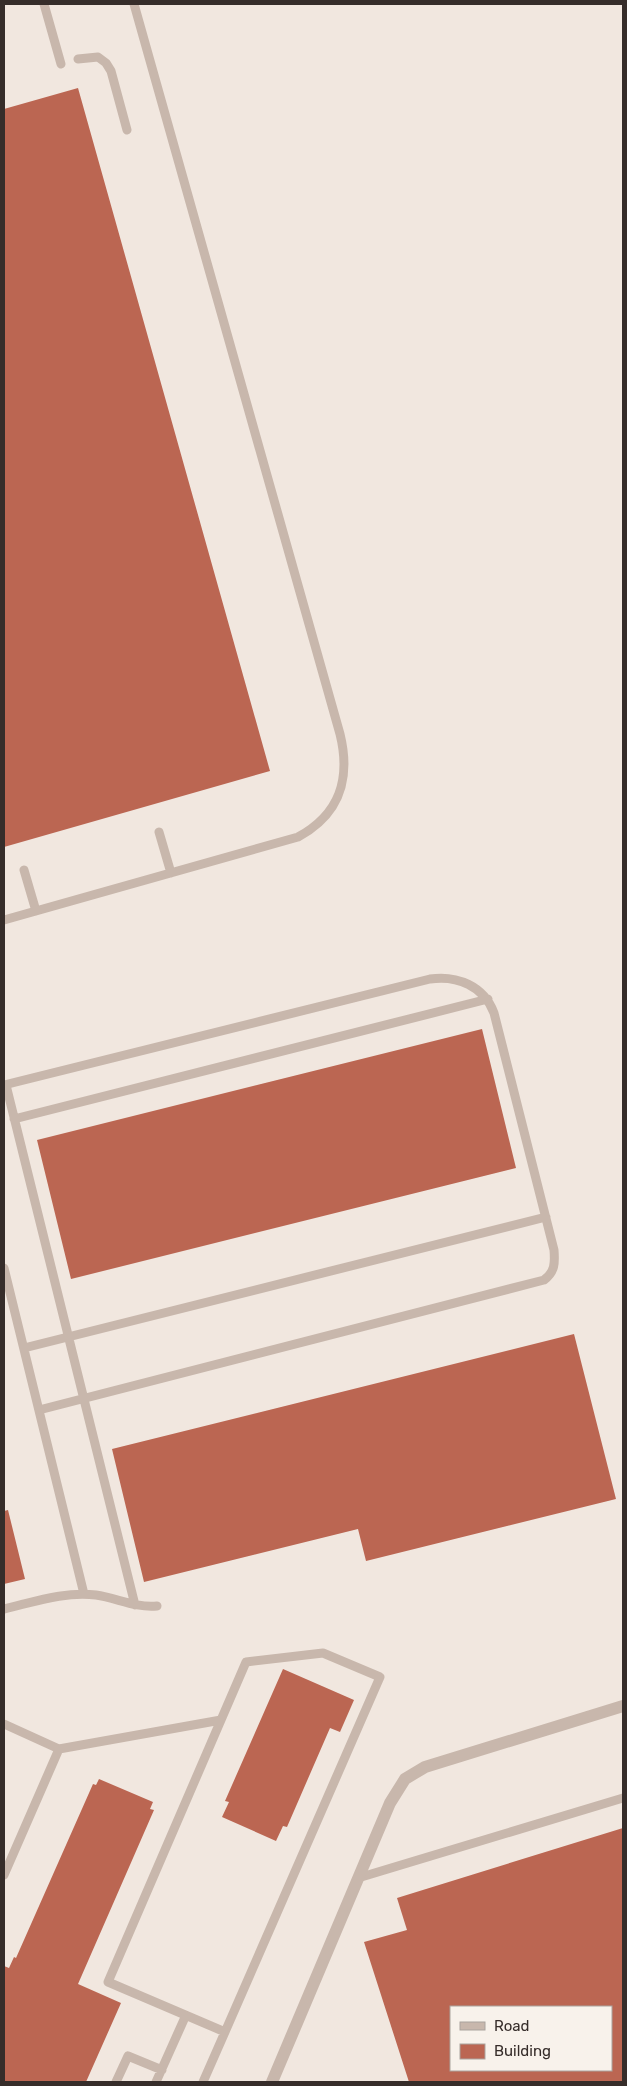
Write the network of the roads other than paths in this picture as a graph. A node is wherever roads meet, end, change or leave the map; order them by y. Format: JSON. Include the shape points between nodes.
{"nodes":[{"id":1,"x":44,"y":4,"type":"edge"},
{"id":2,"x":134,"y":4,"type":"edge"},
{"id":3,"x":78,"y":59,"type":"dead end"},
{"id":4,"x":61,"y":64,"type":"dead end"},
{"id":5,"x":127,"y":130,"type":"dead end"},
{"id":6,"x":158,"y":832,"type":"dead end"},
{"id":7,"x":24,"y":870,"type":"dead end"},
{"id":8,"x":171,"y":873,"type":"junction"},
{"id":9,"x":36,"y":911,"type":"junction"},
{"id":10,"x":4,"y":920,"type":"edge"},
{"id":11,"x":488,"y":999,"type":"junction"},
{"id":12,"x":5,"y":1085,"type":"edge"},
{"id":13,"x":14,"y":1119,"type":"junction"},
{"id":14,"x":546,"y":1217,"type":"junction"},
{"id":15,"x":4,"y":1268,"type":"edge"},
{"id":16,"x":68,"y":1337,"type":"junction"},
{"id":17,"x":24,"y":1348,"type":"junction"},
{"id":18,"x":84,"y":1399,"type":"junction"},
{"id":19,"x":39,"y":1410,"type":"junction"},
{"id":20,"x":84,"y":1594,"type":"junction"},
{"id":21,"x":135,"y":1605,"type":"junction"},
{"id":22,"x":157,"y":1606,"type":"dead end"},
{"id":23,"x":4,"y":1610,"type":"edge"},
{"id":24,"x":623,"y":1706,"type":"edge"},
{"id":25,"x":221,"y":1720,"type":"junction"},
{"id":26,"x":4,"y":1724,"type":"edge"},
{"id":27,"x":59,"y":1749,"type":"junction"},
{"id":28,"x":623,"y":1798,"type":"edge"},
{"id":29,"x":4,"y":1875,"type":"edge"},
{"id":30,"x":358,"y":1878,"type":"junction"},
{"id":31,"x":186,"y":2015,"type":"junction"},
{"id":32,"x":225,"y":2032,"type":"junction"},
{"id":33,"x":162,"y":2070,"type":"junction"},
{"id":34,"x":116,"y":2082,"type":"edge"},
{"id":35,"x":156,"y":2082,"type":"edge"},
{"id":36,"x":203,"y":2082,"type":"edge"},
{"id":37,"x":272,"y":2082,"type":"edge"}],
"edges":[{"from":1,"to":4,"type":"lane"},
{"from":2,"to":8,"type":"lane","via":[[340,734],[345,765],[342,787],[330,810],[303,834]]},
{"from":3,"to":5,"type":"lane","via":[[98,57],[109,66]]},
{"from":6,"to":8,"type":"lane"},
{"from":7,"to":9,"type":"lane"},
{"from":8,"to":9,"type":"lane"},
{"from":9,"to":10,"type":"lane"},
{"from":11,"to":12,"type":"lane","via":[[466,982],[449,978],[430,979]]},
{"from":11,"to":13,"type":"lane"},
{"from":11,"to":14,"type":"lane"},
{"from":12,"to":13,"type":"lane"},
{"from":13,"to":16,"type":"lane"},
{"from":14,"to":16,"type":"lane"},
{"from":14,"to":18,"type":"lane","via":[[555,1262],[552,1272],[544,1280]]},
{"from":15,"to":17,"type":"lane"},
{"from":16,"to":17,"type":"lane"},
{"from":16,"to":18,"type":"lane"},
{"from":17,"to":19,"type":"lane"},
{"from":18,"to":19,"type":"lane"},
{"from":18,"to":21,"type":"lane"},
{"from":19,"to":20,"type":"lane"},
{"from":20,"to":21,"type":"lane"},
{"from":20,"to":23,"type":"lane","via":[[51,1598]]},
{"from":21,"to":22,"type":"lane"},
{"from":24,"to":30,"type":"street","via":[[425,1767],[409,1775],[395,1792]]},
{"from":25,"to":27,"type":"lane"},
{"from":25,"to":31,"type":"lane","via":[[108,1982]]},
{"from":25,"to":32,"type":"lane","via":[[246,1662],[323,1653],[380,1677]]},
{"from":26,"to":27,"type":"lane"},
{"from":27,"to":29,"type":"lane"},
{"from":28,"to":30,"type":"lane"},
{"from":30,"to":37,"type":"street"},
{"from":31,"to":32,"type":"lane"},
{"from":31,"to":33,"type":"lane"},
{"from":32,"to":36,"type":"lane"},
{"from":33,"to":34,"type":"lane","via":[[128,2056]]},
{"from":33,"to":35,"type":"lane"}]}
